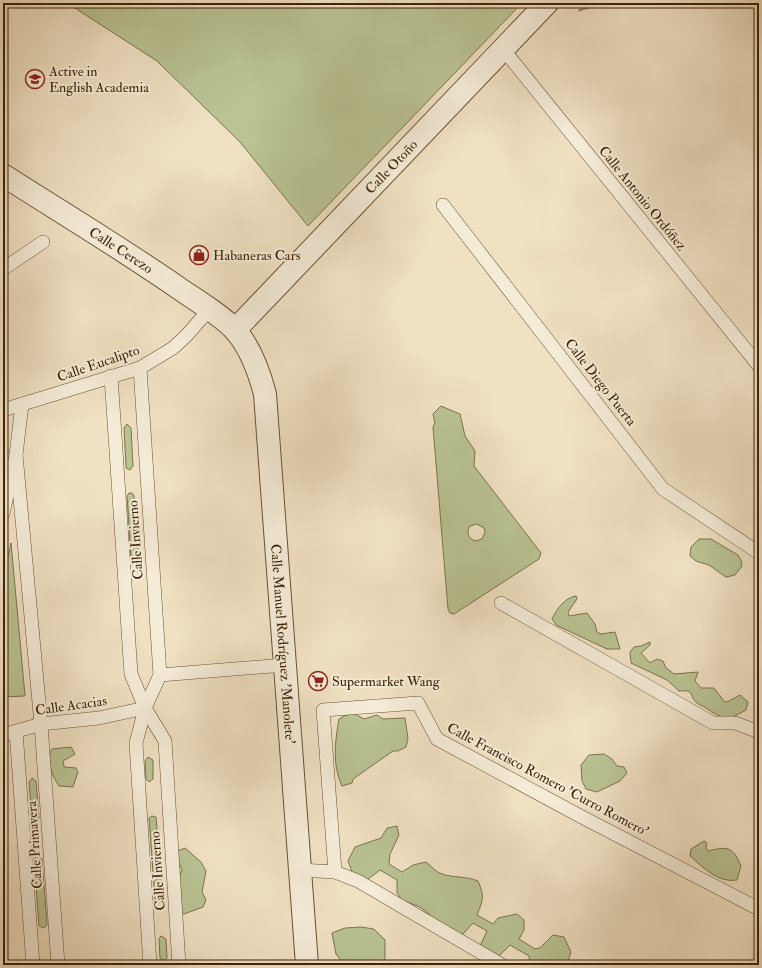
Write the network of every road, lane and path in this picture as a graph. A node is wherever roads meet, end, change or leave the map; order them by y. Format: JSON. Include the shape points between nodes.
{"nodes":[{"id":1,"x":547,"y":3,"type":"edge"},
{"id":2,"x":503,"y":49,"type":"junction"},
{"id":3,"x":3,"y":175,"type":"edge"},
{"id":4,"x":442,"y":205,"type":"dead end"},
{"id":5,"x":43,"y":242,"type":"dead end"},
{"id":6,"x":3,"y":269,"type":"edge"},
{"id":7,"x":209,"y":310,"type":"junction"},
{"id":8,"x":235,"y":330,"type":"junction"},
{"id":9,"x":759,"y":366,"type":"edge"},
{"id":10,"x":140,"y":368,"type":"junction"},
{"id":11,"x":111,"y":376,"type":"junction"},
{"id":12,"x":22,"y":404,"type":"junction"},
{"id":13,"x":3,"y":410,"type":"edge"},
{"id":14,"x":16,"y":455,"type":"junction"},
{"id":15,"x":3,"y":514,"type":"edge"},
{"id":16,"x":759,"y":553,"type":"edge"},
{"id":17,"x":501,"y":603,"type":"dead end"},
{"id":18,"x":285,"y":665,"type":"junction"},
{"id":19,"x":160,"y":675,"type":"junction"},
{"id":20,"x":145,"y":708,"type":"junction"},
{"id":21,"x":41,"y":724,"type":"junction"},
{"id":22,"x":16,"y":732,"type":"junction"},
{"id":23,"x":759,"y":732,"type":"edge"},
{"id":24,"x":3,"y":736,"type":"edge"},
{"id":25,"x":300,"y":870,"type":"junction"},
{"id":26,"x":335,"y":872,"type":"junction"},
{"id":27,"x":759,"y":909,"type":"edge"},
{"id":28,"x":33,"y":965,"type":"edge"},
{"id":29,"x":58,"y":965,"type":"edge"},
{"id":30,"x":150,"y":965,"type":"edge"},
{"id":31,"x":179,"y":965,"type":"edge"},
{"id":32,"x":307,"y":965,"type":"edge"},
{"id":33,"x":502,"y":965,"type":"edge"}],
"edges":[{"from":1,"to":2,"type":"street","name":"Calle Otoño"},
{"from":2,"to":8,"type":"street","name":"Calle Otoño"},
{"from":2,"to":9,"type":"lane","name":"Calle Antonio Ordóñez"},
{"from":3,"to":7,"type":"street","name":"Calle Cerezo","via":[[160,275]]},
{"from":4,"to":16,"type":"lane","name":"Calle Diego Puerta","via":[[663,489]]},
{"from":5,"to":6,"type":"lane"},
{"from":7,"to":8,"type":"street","name":"Calle Cerezo"},
{"from":7,"to":10,"type":"lane","name":"Calle Eucalipto","via":[[173,348]]},
{"from":8,"to":18,"type":"street","name":"Calle Manuel Rodríguez 'Manolete'","via":[[251,353],[260,373],[265,394]]},
{"from":10,"to":11,"type":"lane","name":"Calle Eucalipto"},
{"from":10,"to":19,"type":"lane","name":"Calle Invierno"},
{"from":11,"to":12,"type":"lane","name":"Calle Eucalipto"},
{"from":11,"to":20,"type":"lane","name":"Calle Invierno","via":[[131,674]]},
{"from":12,"to":13,"type":"lane","name":"Calle Eucalipto"},
{"from":12,"to":14,"type":"lane"},
{"from":14,"to":15,"type":"lane"},
{"from":14,"to":21,"type":"lane","name":"Calle Primavera"},
{"from":17,"to":23,"type":"lane","via":[[713,723],[734,723]]},
{"from":18,"to":19,"type":"lane"},
{"from":18,"to":25,"type":"street","name":"Calle Manuel Rodríguez 'Manolete'"},
{"from":19,"to":20,"type":"lane","name":"Calle Invierno"},
{"from":20,"to":21,"type":"lane","name":"Calle Acacias","via":[[99,718]]},
{"from":20,"to":30,"type":"lane","name":"Calle Invierno","via":[[136,743]]},
{"from":20,"to":31,"type":"lane","name":"Calle Invierno","via":[[165,741]]},
{"from":21,"to":22,"type":"lane","name":"Calle Acacias"},
{"from":21,"to":29,"type":"lane","name":"Calle Primavera"},
{"from":22,"to":24,"type":"lane","name":"Calle Acacias"},
{"from":22,"to":28,"type":"lane","name":"Calle Primavera"},
{"from":25,"to":26,"type":"lane"},
{"from":25,"to":32,"type":"street","name":"Calle Manuel Rodríguez 'Manolete'"},
{"from":26,"to":27,"type":"lane","name":"Calle Francisco Romero 'Curro Romero'","via":[[323,710],[418,703],[437,739]]},
{"from":26,"to":33,"type":"lane","via":[[358,881]]}]}
